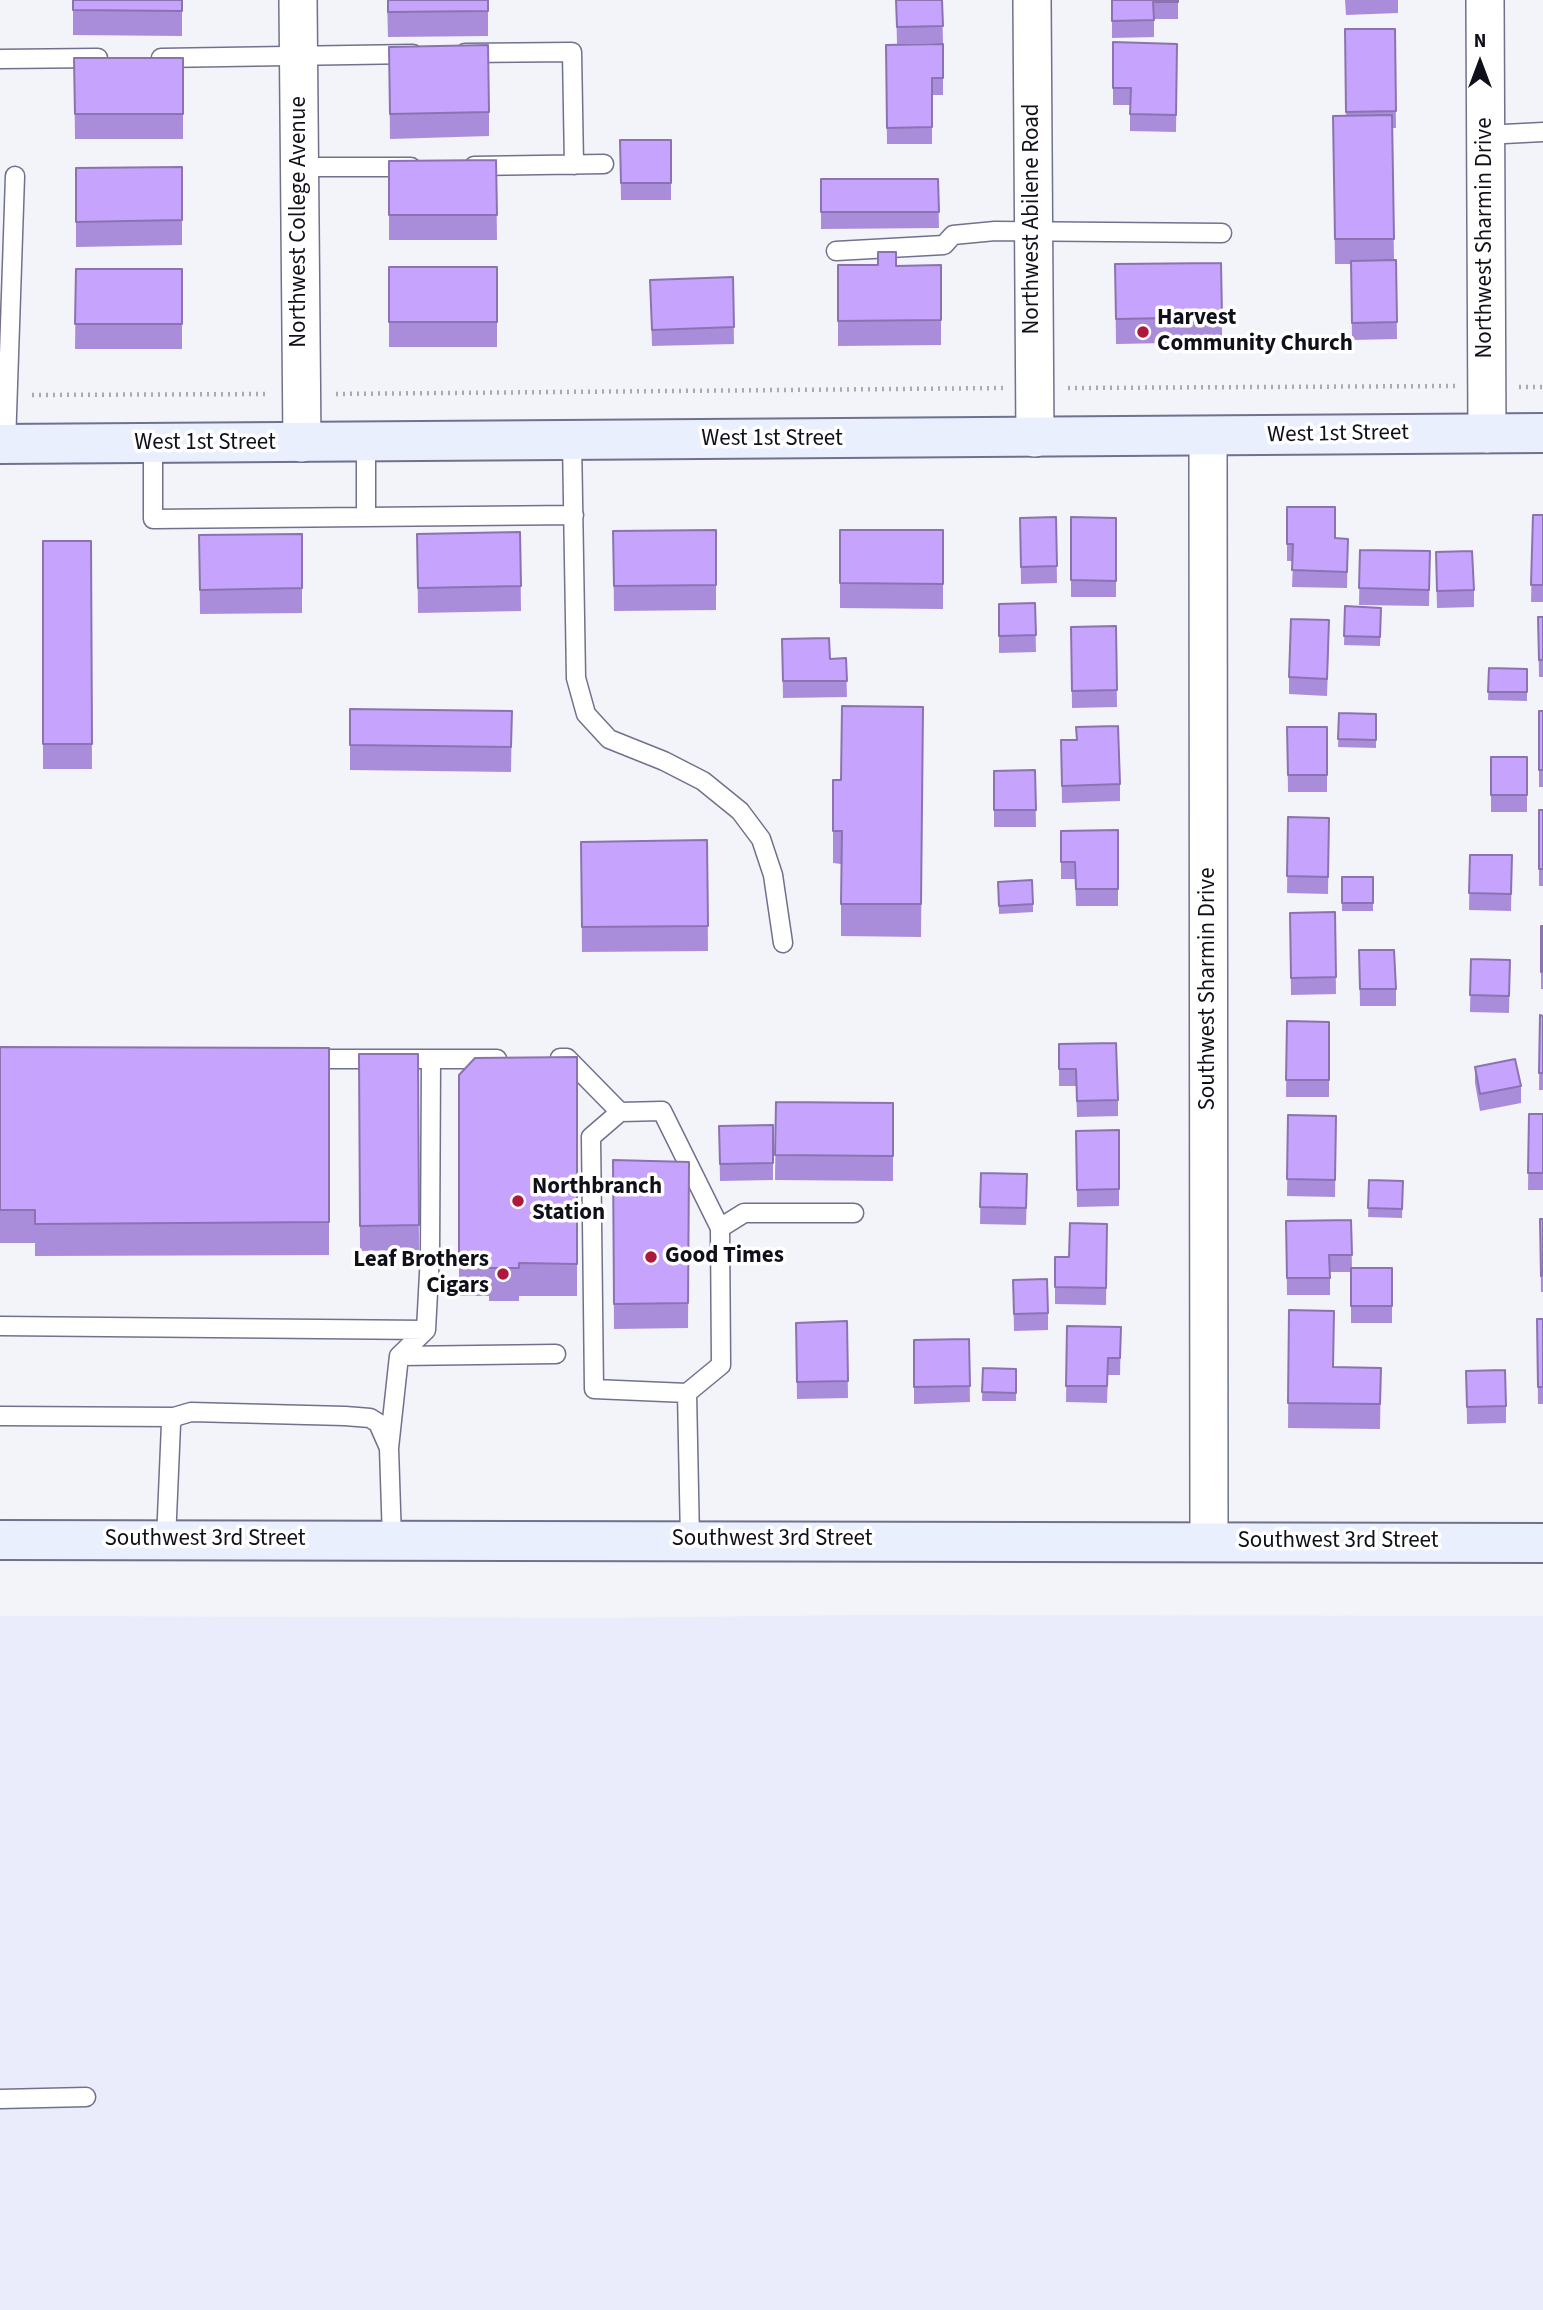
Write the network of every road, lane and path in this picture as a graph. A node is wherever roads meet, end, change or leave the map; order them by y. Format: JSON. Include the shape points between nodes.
{"nodes":[{"id":1,"x":298,"y":0,"type":"edge"},
{"id":2,"x":1032,"y":0,"type":"edge"},
{"id":3,"x":1485,"y":0,"type":"edge"},
{"id":4,"x":452,"y":53,"type":"edge"},
{"id":5,"x":425,"y":54,"type":"edge"},
{"id":6,"x":299,"y":56,"type":"junction"},
{"id":7,"x":120,"y":58,"type":"edge"},
{"id":8,"x":146,"y":58,"type":"edge"},
{"id":9,"x":0,"y":59,"type":"edge"},
{"id":10,"x":1543,"y":132,"type":"edge"},
{"id":11,"x":1485,"y":135,"type":"junction"},
{"id":12,"x":604,"y":164,"type":"dead end"},
{"id":13,"x":574,"y":165,"type":"junction"},
{"id":14,"x":427,"y":166,"type":"edge"},
{"id":15,"x":453,"y":166,"type":"edge"},
{"id":16,"x":299,"y":167,"type":"junction"},
{"id":17,"x":15,"y":176,"type":"dead end"},
{"id":18,"x":1033,"y":231,"type":"junction"},
{"id":19,"x":1222,"y":233,"type":"dead end"},
{"id":20,"x":836,"y":251,"type":"dead end"},
{"id":21,"x":1486,"y":387,"type":"junction"},
{"id":22,"x":1543,"y":387,"type":"edge"},
{"id":23,"x":1034,"y":388,"type":"junction"},
{"id":24,"x":300,"y":393,"type":"junction"},
{"id":25,"x":8,"y":395,"type":"junction"},
{"id":26,"x":1543,"y":433,"type":"edge"},
{"id":27,"x":1487,"y":434,"type":"junction"},
{"id":28,"x":1208,"y":436,"type":"junction"},
{"id":29,"x":1035,"y":438,"type":"junction"},
{"id":30,"x":572,"y":441,"type":"junction"},
{"id":31,"x":302,"y":443,"type":"junction"},
{"id":32,"x":366,"y":443,"type":"junction"},
{"id":33,"x":3,"y":444,"type":"edge"},
{"id":34,"x":153,"y":444,"type":"junction"},
{"id":35,"x":574,"y":514,"type":"junction"},
{"id":36,"x":366,"y":517,"type":"junction"},
{"id":37,"x":783,"y":943,"type":"dead end"},
{"id":38,"x":292,"y":1059,"type":"edge"},
{"id":39,"x":430,"y":1059,"type":"junction"},
{"id":40,"x":512,"y":1059,"type":"edge"},
{"id":41,"x":540,"y":1059,"type":"edge"},
{"id":42,"x":621,"y":1112,"type":"junction"},
{"id":43,"x":854,"y":1213,"type":"dead end"},
{"id":44,"x":720,"y":1228,"type":"junction"},
{"id":45,"x":0,"y":1326,"type":"edge"},
{"id":46,"x":426,"y":1330,"type":"junction"},
{"id":47,"x":556,"y":1354,"type":"dead end"},
{"id":48,"x":400,"y":1356,"type":"junction"},
{"id":49,"x":687,"y":1393,"type":"junction"},
{"id":50,"x":0,"y":1416,"type":"edge"},
{"id":51,"x":174,"y":1417,"type":"junction"},
{"id":52,"x":389,"y":1448,"type":"junction"},
{"id":53,"x":0,"y":1540,"type":"edge"},
{"id":54,"x":166,"y":1540,"type":"junction"},
{"id":55,"x":392,"y":1540,"type":"junction"},
{"id":56,"x":690,"y":1540,"type":"junction"},
{"id":57,"x":1209,"y":1542,"type":"junction"},
{"id":58,"x":1543,"y":1543,"type":"edge"},
{"id":59,"x":86,"y":2097,"type":"dead end"},
{"id":60,"x":0,"y":2099,"type":"edge"}],
"edges":[{"from":1,"to":6,"type":"street","name":"Northwest College Avenue"},
{"from":2,"to":18,"type":"street","name":"Northwest Abilene Road"},
{"from":3,"to":11,"type":"street","name":"Northwest Sharmin Drive"},
{"from":4,"to":13,"type":"lane","via":[[572,52]]},
{"from":5,"to":6,"type":"lane"},
{"from":6,"to":8,"type":"lane"},
{"from":6,"to":16,"type":"street","name":"Northwest College Avenue"},
{"from":7,"to":9,"type":"lane"},
{"from":10,"to":11,"type":"lane"},
{"from":11,"to":21,"type":"street","name":"Northwest Sharmin Drive"},
{"from":12,"to":13,"type":"lane"},
{"from":13,"to":15,"type":"lane"},
{"from":14,"to":16,"type":"lane"},
{"from":16,"to":24,"type":"street","name":"Northwest College Avenue"},
{"from":17,"to":25,"type":"lane"},
{"from":18,"to":19,"type":"lane"},
{"from":18,"to":20,"type":"lane","via":[[953,235],[944,246]]},
{"from":18,"to":23,"type":"street","name":"Northwest Abilene Road"},
{"from":21,"to":22,"type":"path"},
{"from":21,"to":23,"type":"path"},
{"from":21,"to":27,"type":"street","name":"Northwest Sharmin Drive"},
{"from":23,"to":24,"type":"path"},
{"from":23,"to":29,"type":"street","name":"Northwest Abilene Road"},
{"from":24,"to":25,"type":"path"},
{"from":24,"to":31,"type":"street","name":"Northwest College Avenue"},
{"from":25,"to":33,"type":"lane"},
{"from":26,"to":27,"type":"main road","name":"West 1st Street"},
{"from":27,"to":28,"type":"main road","name":"West 1st Street"},
{"from":28,"to":29,"type":"main road","name":"West 1st Street"},
{"from":28,"to":57,"type":"street","name":"Southwest Sharmin Drive"},
{"from":29,"to":30,"type":"main road","name":"West 1st Street"},
{"from":30,"to":32,"type":"main road","name":"West 1st Street"},
{"from":30,"to":35,"type":"lane"},
{"from":31,"to":32,"type":"main road","name":"West 1st Street"},
{"from":31,"to":34,"type":"main road","name":"West 1st Street"},
{"from":32,"to":36,"type":"lane"},
{"from":33,"to":34,"type":"main road","name":"West 1st Street"},
{"from":34,"to":36,"type":"lane","via":[[153,519]]},
{"from":35,"to":36,"type":"lane"},
{"from":35,"to":37,"type":"lane","via":[[576,678],[586,715],[608,739],[703,781],[740,811],[761,839],[774,875]]},
{"from":38,"to":39,"type":"lane"},
{"from":39,"to":40,"type":"lane"},
{"from":39,"to":46,"type":"lane"},
{"from":41,"to":42,"type":"lane","via":[[567,1058]]},
{"from":42,"to":44,"type":"lane","via":[[662,1111]]},
{"from":42,"to":49,"type":"lane","via":[[592,1137],[594,1389]]},
{"from":43,"to":44,"type":"lane","via":[[744,1213]]},
{"from":44,"to":49,"type":"lane","via":[[721,1365]]},
{"from":45,"to":46,"type":"lane"},
{"from":46,"to":48,"type":"lane"},
{"from":47,"to":48,"type":"lane"},
{"from":48,"to":52,"type":"lane"},
{"from":49,"to":56,"type":"lane"},
{"from":50,"to":51,"type":"lane"},
{"from":51,"to":52,"type":"lane","via":[[191,1412],[370,1418],[378,1423]]},
{"from":51,"to":54,"type":"lane"},
{"from":52,"to":55,"type":"lane"},
{"from":53,"to":54,"type":"main road","name":"Southwest 3rd Street"},
{"from":54,"to":55,"type":"main road","name":"Southwest 3rd Street"},
{"from":55,"to":56,"type":"main road","name":"Southwest 3rd Street"},
{"from":56,"to":57,"type":"main road","name":"Southwest 3rd Street"},
{"from":57,"to":58,"type":"main road","name":"Southwest 3rd Street"},
{"from":59,"to":60,"type":"lane"}]}
